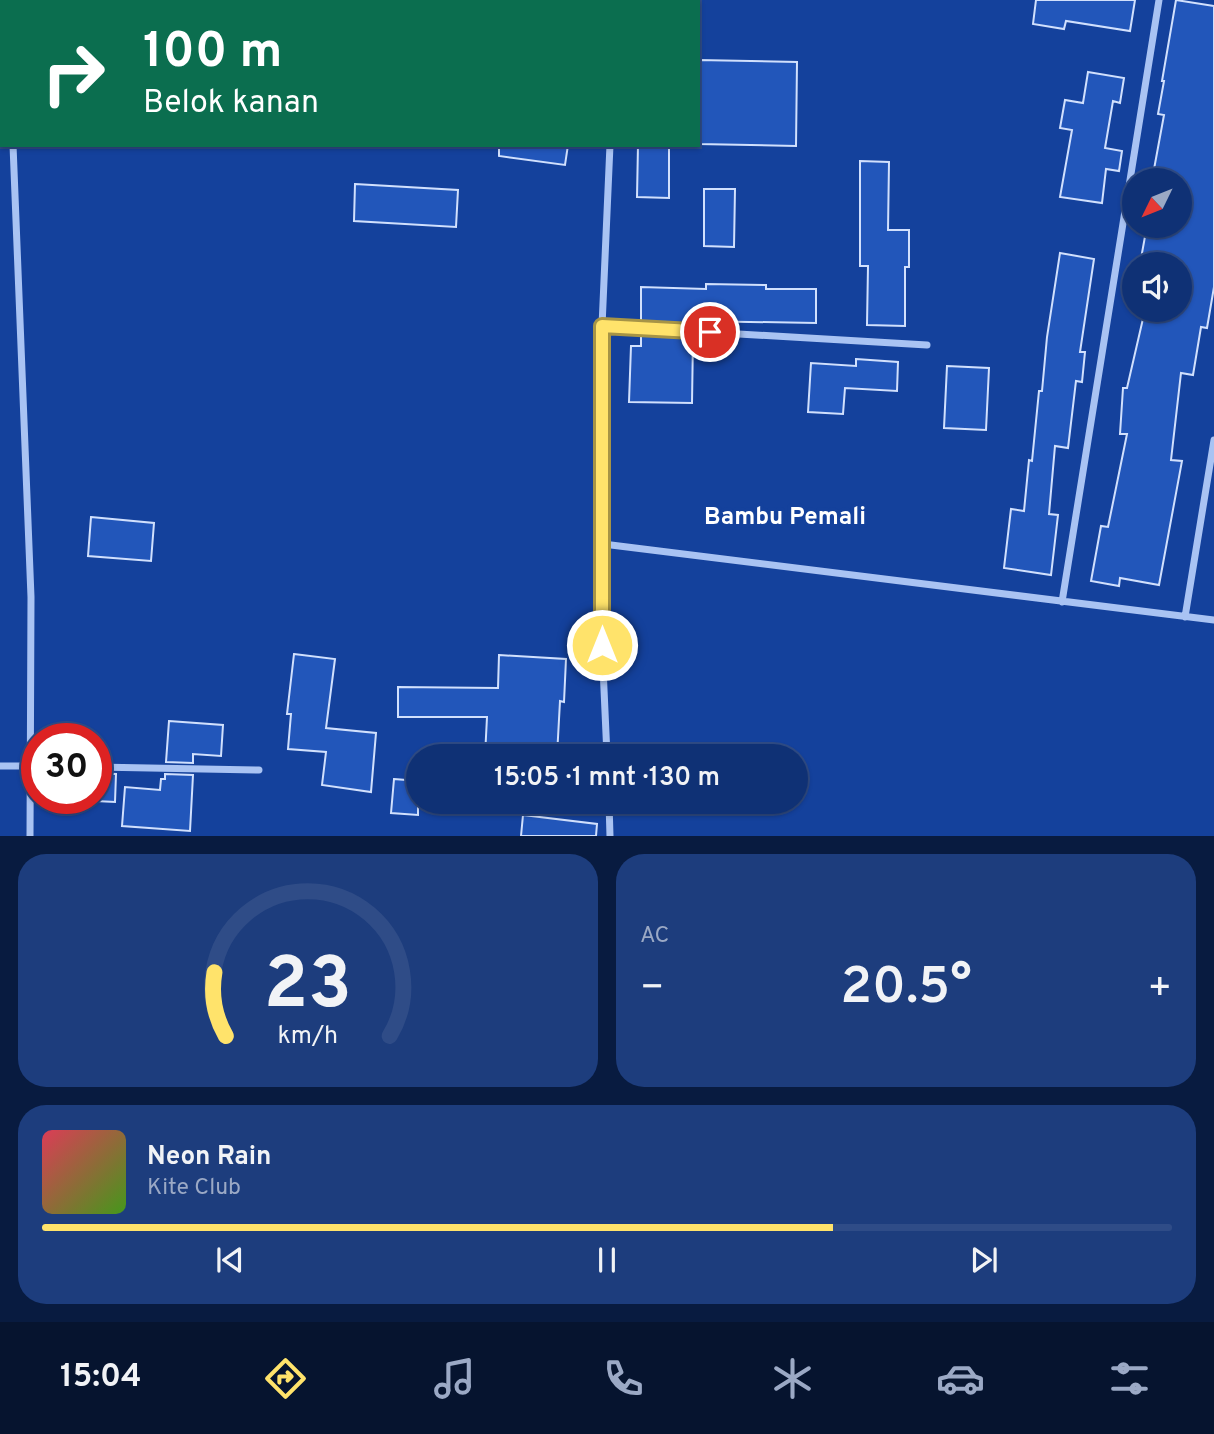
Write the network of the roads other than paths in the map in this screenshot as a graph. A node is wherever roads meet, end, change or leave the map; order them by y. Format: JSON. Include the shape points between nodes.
{"nodes":[{"id":1,"x":1159,"y":0,"type":"edge"},
{"id":2,"x":13,"y":147,"type":"edge"},
{"id":3,"x":610,"y":147,"type":"edge"},
{"id":4,"x":602,"y":326,"type":"junction"},
{"id":5,"x":927,"y":345,"type":"dead end"},
{"id":6,"x":1214,"y":440,"type":"edge"},
{"id":7,"x":603,"y":544,"type":"junction"},
{"id":8,"x":1062,"y":602,"type":"junction"},
{"id":9,"x":1185,"y":617,"type":"junction"},
{"id":10,"x":1214,"y":620,"type":"edge"},
{"id":11,"x":33,"y":723,"type":"edge"},
{"id":12,"x":606,"y":744,"type":"edge"},
{"id":13,"x":0,"y":766,"type":"edge"},
{"id":14,"x":21,"y":766,"type":"edge"},
{"id":15,"x":112,"y":767,"type":"edge"},
{"id":16,"x":259,"y":770,"type":"dead end"},
{"id":17,"x":31,"y":814,"type":"edge"},
{"id":18,"x":609,"y":814,"type":"edge"},
{"id":19,"x":30,"y":835,"type":"edge"},
{"id":20,"x":610,"y":835,"type":"edge"}],
"edges":[{"from":1,"to":8,"type":"street"},
{"from":2,"to":11,"type":"street"},
{"from":3,"to":4,"type":"street"},
{"from":4,"to":5,"type":"street"},
{"from":4,"to":7,"type":"street"},
{"from":6,"to":9,"type":"street"},
{"from":7,"to":8,"type":"street"},
{"from":7,"to":12,"type":"street"},
{"from":8,"to":9,"type":"street"},
{"from":9,"to":10,"type":"street"},
{"from":13,"to":14,"type":"street"},
{"from":15,"to":16,"type":"street"},
{"from":17,"to":19,"type":"street"},
{"from":18,"to":20,"type":"street"}]}
